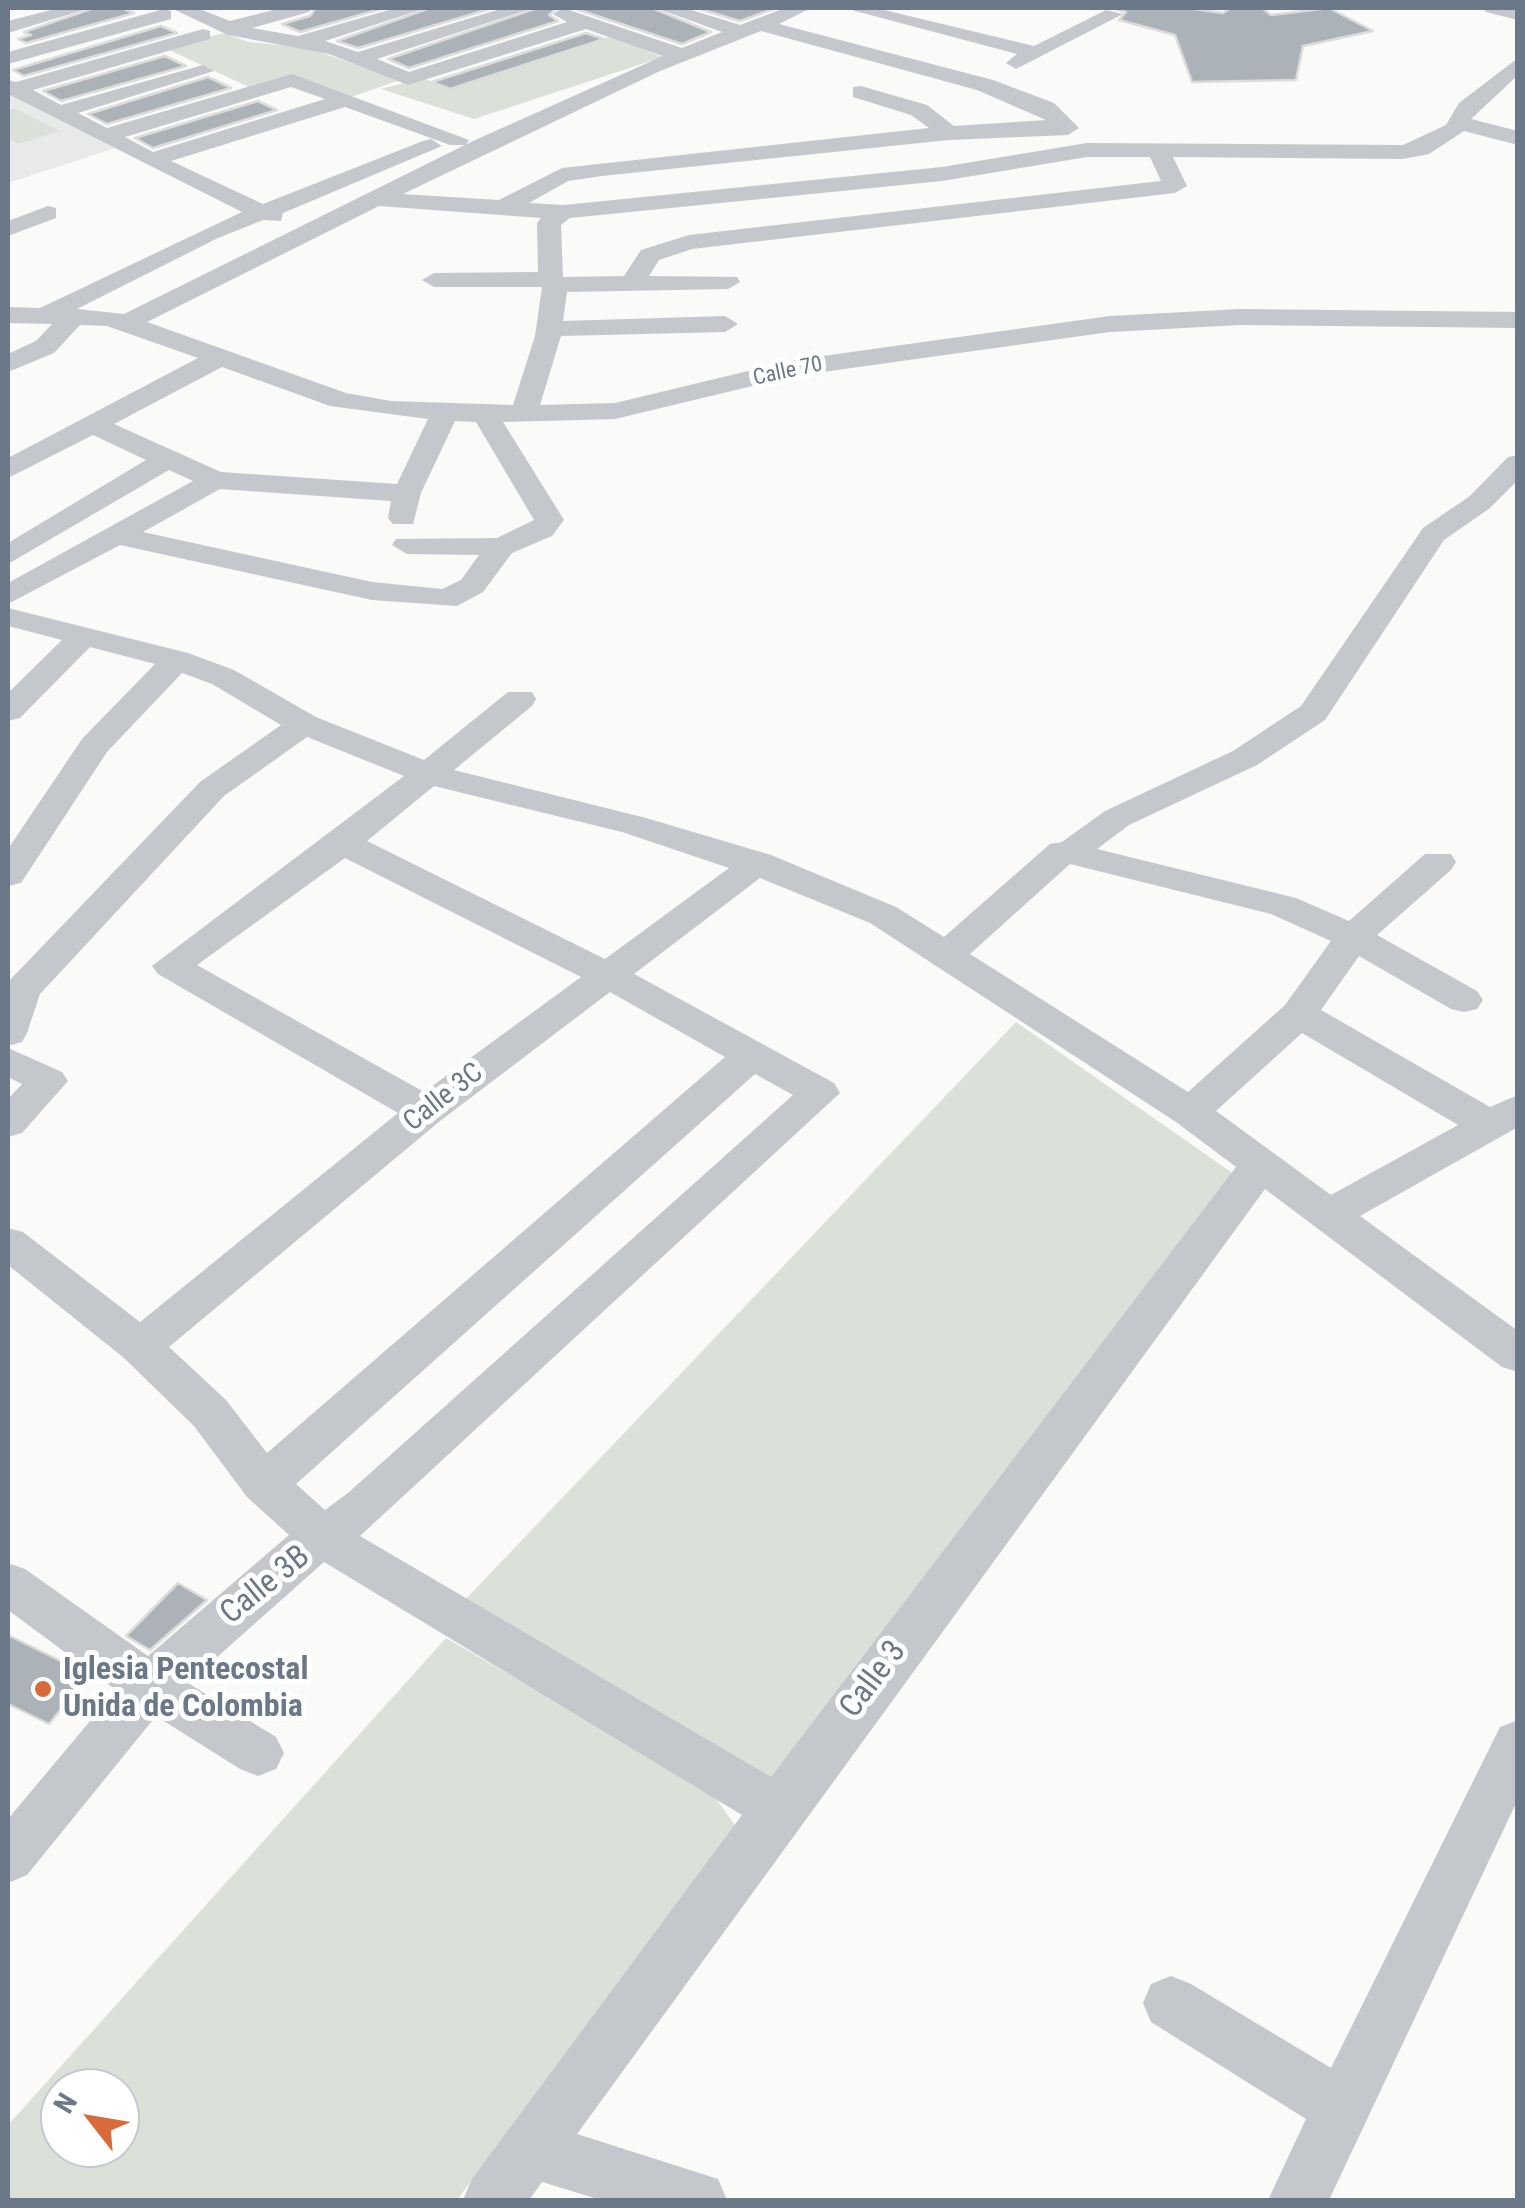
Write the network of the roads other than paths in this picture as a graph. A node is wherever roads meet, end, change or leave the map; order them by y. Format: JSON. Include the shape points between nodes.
{"nodes":[{"id":1,"x":80,"y":8,"type":"edge"},
{"id":2,"x":302,"y":8,"type":"edge"},
{"id":3,"x":416,"y":8,"type":"edge"},
{"id":4,"x":523,"y":8,"type":"edge"},
{"id":5,"x":545,"y":8,"type":"edge"},
{"id":6,"x":666,"y":8,"type":"edge"},
{"id":7,"x":854,"y":8,"type":"edge"},
{"id":8,"x":1081,"y":8,"type":"edge"},
{"id":9,"x":1493,"y":8,"type":"edge"},
{"id":10,"x":792,"y":9,"type":"edge"},
{"id":11,"x":180,"y":10,"type":"edge"},
{"id":12,"x":1518,"y":14,"type":"edge"},
{"id":13,"x":587,"y":22,"type":"junction"},
{"id":14,"x":8,"y":27,"type":"edge"},
{"id":15,"x":228,"y":28,"type":"junction"},
{"id":16,"x":748,"y":28,"type":"junction"},
{"id":17,"x":203,"y":35,"type":"dead end"},
{"id":18,"x":300,"y":42,"type":"junction"},
{"id":19,"x":157,"y":49,"type":"junction"},
{"id":20,"x":1518,"y":49,"type":"edge"},
{"id":21,"x":1038,"y":54,"type":"junction"},
{"id":22,"x":682,"y":55,"type":"junction"},
{"id":23,"x":8,"y":58,"type":"edge"},
{"id":24,"x":360,"y":58,"type":"junction"},
{"id":25,"x":1518,"y":64,"type":"edge"},
{"id":26,"x":203,"y":71,"type":"junction"},
{"id":27,"x":986,"y":85,"type":"junction"},
{"id":28,"x":11,"y":87,"type":"edge"},
{"id":29,"x":862,"y":92,"type":"dead end"},
{"id":30,"x":250,"y":93,"type":"junction"},
{"id":31,"x":341,"y":101,"type":"junction"},
{"id":32,"x":59,"y":112,"type":"junction"},
{"id":33,"x":1464,"y":115,"type":"junction"},
{"id":34,"x":1066,"y":126,"type":"junction"},
{"id":35,"x":949,"y":133,"type":"junction"},
{"id":36,"x":105,"y":136,"type":"junction"},
{"id":37,"x":451,"y":138,"type":"junction"},
{"id":38,"x":1518,"y":138,"type":"edge"},
{"id":39,"x":482,"y":146,"type":"junction"},
{"id":40,"x":1157,"y":148,"type":"junction"},
{"id":41,"x":1088,"y":150,"type":"junction"},
{"id":42,"x":152,"y":160,"type":"junction"},
{"id":43,"x":376,"y":199,"type":"junction"},
{"id":44,"x":506,"y":206,"type":"junction"},
{"id":45,"x":263,"y":212,"type":"junction"},
{"id":46,"x":564,"y":212,"type":"junction"},
{"id":47,"x":48,"y":213,"type":"dead end"},
{"id":48,"x":8,"y":229,"type":"edge"},
{"id":49,"x":310,"y":231,"type":"junction"},
{"id":50,"x":434,"y":280,"type":"dead end"},
{"id":51,"x":553,"y":282,"type":"junction"},
{"id":52,"x":728,"y":282,"type":"dead end"},
{"id":53,"x":632,"y":283,"type":"junction"},
{"id":54,"x":8,"y":315,"type":"edge"},
{"id":55,"x":46,"y":315,"type":"junction"},
{"id":56,"x":74,"y":316,"type":"junction"},
{"id":57,"x":1518,"y":320,"type":"edge"},
{"id":58,"x":128,"y":322,"type":"junction"},
{"id":59,"x":725,"y":324,"type":"dead end"},
{"id":60,"x":548,"y":329,"type":"junction"},
{"id":61,"x":221,"y":356,"type":"junction"},
{"id":62,"x":8,"y":364,"type":"edge"},
{"id":63,"x":445,"y":412,"type":"junction"},
{"id":64,"x":524,"y":413,"type":"junction"},
{"id":65,"x":485,"y":414,"type":"junction"},
{"id":66,"x":90,"y":424,"type":"junction"},
{"id":67,"x":169,"y":458,"type":"junction"},
{"id":68,"x":1518,"y":463,"type":"edge"},
{"id":69,"x":8,"y":469,"type":"edge"},
{"id":70,"x":215,"y":480,"type":"junction"},
{"id":71,"x":407,"y":493,"type":"junction"},
{"id":72,"x":116,"y":535,"type":"junction"},
{"id":73,"x":407,"y":545,"type":"junction"},
{"id":74,"x":501,"y":547,"type":"junction"},
{"id":75,"x":8,"y":555,"type":"edge"},
{"id":76,"x":372,"y":591,"type":"junction"},
{"id":77,"x":8,"y":596,"type":"edge"},
{"id":78,"x":8,"y":617,"type":"edge"},
{"id":79,"x":84,"y":636,"type":"junction"},
{"id":80,"x":176,"y":660,"type":"junction"},
{"id":81,"x":520,"y":699,"type":"dead end"},
{"id":82,"x":8,"y":712,"type":"edge"},
{"id":83,"x":304,"y":724,"type":"junction"},
{"id":84,"x":429,"y":774,"type":"junction"},
{"id":85,"x":344,"y":843,"type":"junction"},
{"id":86,"x":1069,"y":853,"type":"junction"},
{"id":87,"x":1438,"y":862,"type":"dead end"},
{"id":88,"x":758,"y":863,"type":"junction"},
{"id":89,"x":8,"y":874,"type":"edge"},
{"id":90,"x":1353,"y":937,"type":"junction"},
{"id":91,"x":948,"y":953,"type":"junction"},
{"id":92,"x":607,"y":976,"type":"junction"},
{"id":93,"x":1464,"y":1000,"type":"dead end"},
{"id":94,"x":1300,"y":1014,"type":"junction"},
{"id":95,"x":8,"y":1032,"type":"edge"},
{"id":96,"x":754,"y":1054,"type":"junction"},
{"id":97,"x":8,"y":1061,"type":"edge"},
{"id":98,"x":426,"y":1111,"type":"junction"},
{"id":99,"x":1190,"y":1112,"type":"junction"},
{"id":100,"x":1504,"y":1118,"type":"edge"},
{"id":101,"x":8,"y":1122,"type":"edge"},
{"id":102,"x":1261,"y":1164,"type":"junction"},
{"id":103,"x":1329,"y":1215,"type":"junction"},
{"id":104,"x":8,"y":1243,"type":"edge"},
{"id":105,"x":1507,"y":1332,"type":"edge"},
{"id":106,"x":140,"y":1346,"type":"junction"},
{"id":107,"x":264,"y":1484,"type":"junction"},
{"id":108,"x":325,"y":1538,"type":"junction"},
{"id":109,"x":8,"y":1583,"type":"edge"},
{"id":110,"x":150,"y":1686,"type":"junction"},
{"id":111,"x":258,"y":1753,"type":"dead end"},
{"id":112,"x":1512,"y":1765,"type":"edge"},
{"id":113,"x":778,"y":1808,"type":"junction"},
{"id":114,"x":8,"y":1858,"type":"edge"},
{"id":115,"x":1171,"y":2003,"type":"dead end"},
{"id":116,"x":1341,"y":2107,"type":"junction"},
{"id":117,"x":533,"y":2150,"type":"junction"},
{"id":118,"x":493,"y":2200,"type":"edge"},
{"id":119,"x":697,"y":2200,"type":"edge"},
{"id":120,"x":1298,"y":2200,"type":"edge"}],
"edges":[{"from":1,"to":14,"type":"street"},
{"from":2,"to":15,"type":"street"},
{"from":3,"to":18,"type":"street"},
{"from":4,"to":24,"type":"street"},
{"from":5,"to":13,"type":"street"},
{"from":6,"to":16,"type":"street"},
{"from":7,"to":21,"type":"street"},
{"from":8,"to":21,"type":"street","via":[[1113,14]]},
{"from":9,"to":12,"type":"street"},
{"from":10,"to":16,"type":"street"},
{"from":11,"to":15,"type":"street"},
{"from":11,"to":23,"type":"street"},
{"from":13,"to":22,"type":"street"},
{"from":13,"to":24,"type":"street","via":[[408,78]]},
{"from":15,"to":18,"type":"street"},
{"from":16,"to":22,"type":"street"},
{"from":16,"to":27,"type":"street"},
{"from":17,"to":19,"type":"street"},
{"from":18,"to":24,"type":"street"},
{"from":19,"to":26,"type":"street"},
{"from":19,"to":28,"type":"street"},
{"from":20,"to":33,"type":"street","via":[[1461,95]]},
{"from":21,"to":27,"type":"street","via":[[994,74]]},
{"from":22,"to":39,"type":"street"},
{"from":25,"to":33,"type":"street"},
{"from":26,"to":30,"type":"street"},
{"from":26,"to":32,"type":"street"},
{"from":27,"to":34,"type":"street","via":[[1046,108]]},
{"from":28,"to":32,"type":"street"},
{"from":29,"to":35,"type":"street","via":[[919,110]]},
{"from":30,"to":31,"type":"street","via":[[292,80]]},
{"from":30,"to":36,"type":"street"},
{"from":31,"to":37,"type":"street"},
{"from":31,"to":42,"type":"street"},
{"from":32,"to":36,"type":"street"},
{"from":33,"to":38,"type":"street"},
{"from":33,"to":40,"type":"street","via":[[1421,149],[1403,152]]},
{"from":34,"to":35,"type":"street"},
{"from":34,"to":41,"type":"street"},
{"from":35,"to":44,"type":"street","via":[[562,175]]},
{"from":36,"to":42,"type":"street"},
{"from":37,"to":39,"type":"street"},
{"from":37,"to":45,"type":"street"},
{"from":39,"to":43,"type":"street"},
{"from":40,"to":41,"type":"street"},
{"from":40,"to":53,"type":"street","via":[[1175,186],[689,242],[650,255]]},
{"from":41,"to":46,"type":"street","via":[[942,174]]},
{"from":42,"to":45,"type":"street"},
{"from":43,"to":44,"type":"street"},
{"from":43,"to":49,"type":"street"},
{"from":44,"to":46,"type":"street"},
{"from":45,"to":49,"type":"street"},
{"from":45,"to":55,"type":"street"},
{"from":46,"to":51,"type":"street","via":[[548,223]]},
{"from":47,"to":48,"type":"street"},
{"from":49,"to":58,"type":"street"},
{"from":50,"to":51,"type":"street"},
{"from":51,"to":53,"type":"street"},
{"from":51,"to":60,"type":"street"},
{"from":52,"to":53,"type":"street"},
{"from":54,"to":55,"type":"street","name":"Calle 70"},
{"from":55,"to":56,"type":"street","name":"Calle 70"},
{"from":56,"to":58,"type":"street","name":"Calle 70"},
{"from":56,"to":62,"type":"street","via":[[45,347]]},
{"from":57,"to":64,"type":"street","name":"Calle 70","via":[[1240,316],[1110,324],[794,368],[614,411]]},
{"from":58,"to":61,"type":"street","name":"Calle 70"},
{"from":59,"to":60,"type":"street"},
{"from":60,"to":64,"type":"street"},
{"from":61,"to":63,"type":"street","name":"Calle 70","via":[[340,400]]},
{"from":61,"to":66,"type":"street"},
{"from":63,"to":65,"type":"street","name":"Calle 70"},
{"from":63,"to":71,"type":"street"},
{"from":64,"to":65,"type":"street","name":"Calle 70"},
{"from":65,"to":74,"type":"street","via":[[549,520],[542,530]]},
{"from":66,"to":67,"type":"street"},
{"from":66,"to":69,"type":"street"},
{"from":67,"to":70,"type":"street"},
{"from":67,"to":75,"type":"street"},
{"from":68,"to":86,"type":"street","via":[[1480,502],[1432,534],[1313,713],[1244,758],[1117,818]]},
{"from":70,"to":71,"type":"street"},
{"from":70,"to":72,"type":"street"},
{"from":71,"to":73,"type":"street"},
{"from":72,"to":76,"type":"street"},
{"from":72,"to":77,"type":"street"},
{"from":73,"to":74,"type":"street"},
{"from":73,"to":76,"type":"street","via":[[404,566]]},
{"from":74,"to":76,"type":"street","via":[[472,586],[446,599]]},
{"from":78,"to":79,"type":"street"},
{"from":79,"to":80,"type":"street"},
{"from":79,"to":82,"type":"street"},
{"from":80,"to":83,"type":"street","via":[[223,677]]},
{"from":80,"to":89,"type":"street","via":[[94,746]]},
{"from":81,"to":84,"type":"street"},
{"from":83,"to":84,"type":"street"},
{"from":83,"to":95,"type":"street","via":[[212,789],[22,990]]},
{"from":84,"to":85,"type":"street"},
{"from":84,"to":88,"type":"street","via":[[634,824]]},
{"from":85,"to":92,"type":"street"},
{"from":85,"to":98,"type":"street","via":[[171,966]]},
{"from":86,"to":90,"type":"street","via":[[1284,906]]},
{"from":86,"to":91,"type":"street","via":[[1054,858]]},
{"from":87,"to":90,"type":"street"},
{"from":88,"to":91,"type":"street","via":[[866,908]]},
{"from":88,"to":92,"type":"street","name":"Calle 3C"},
{"from":90,"to":93,"type":"street"},
{"from":90,"to":94,"type":"street"},
{"from":91,"to":99,"type":"street"},
{"from":92,"to":96,"type":"street"},
{"from":92,"to":98,"type":"street","name":"Calle 3C"},
{"from":94,"to":99,"type":"street"},
{"from":94,"to":100,"type":"street"},
{"from":96,"to":107,"type":"street"},
{"from":96,"to":108,"type":"street","name":"Calle 3B","via":[[820,1094]]},
{"from":97,"to":101,"type":"street","via":[[48,1081]]},
{"from":98,"to":106,"type":"street","name":"Calle 3C"},
{"from":99,"to":102,"type":"street"},
{"from":100,"to":103,"type":"street"},
{"from":102,"to":103,"type":"street"},
{"from":102,"to":113,"type":"street","name":"Calle 3"},
{"from":103,"to":105,"type":"street"},
{"from":104,"to":106,"type":"street"},
{"from":106,"to":107,"type":"street","via":[[210,1413]]},
{"from":107,"to":108,"type":"street"},
{"from":108,"to":110,"type":"street","name":"Calle 3B","via":[[280,1567]]},
{"from":108,"to":113,"type":"street"},
{"from":109,"to":110,"type":"street"},
{"from":110,"to":111,"type":"street"},
{"from":110,"to":114,"type":"street","name":"Calle 3B"},
{"from":112,"to":116,"type":"street"},
{"from":113,"to":117,"type":"street","name":"Calle 3"},
{"from":115,"to":116,"type":"street"},
{"from":116,"to":120,"type":"street"},
{"from":117,"to":118,"type":"street","name":"Calle 3"},
{"from":117,"to":119,"type":"street"}]}
